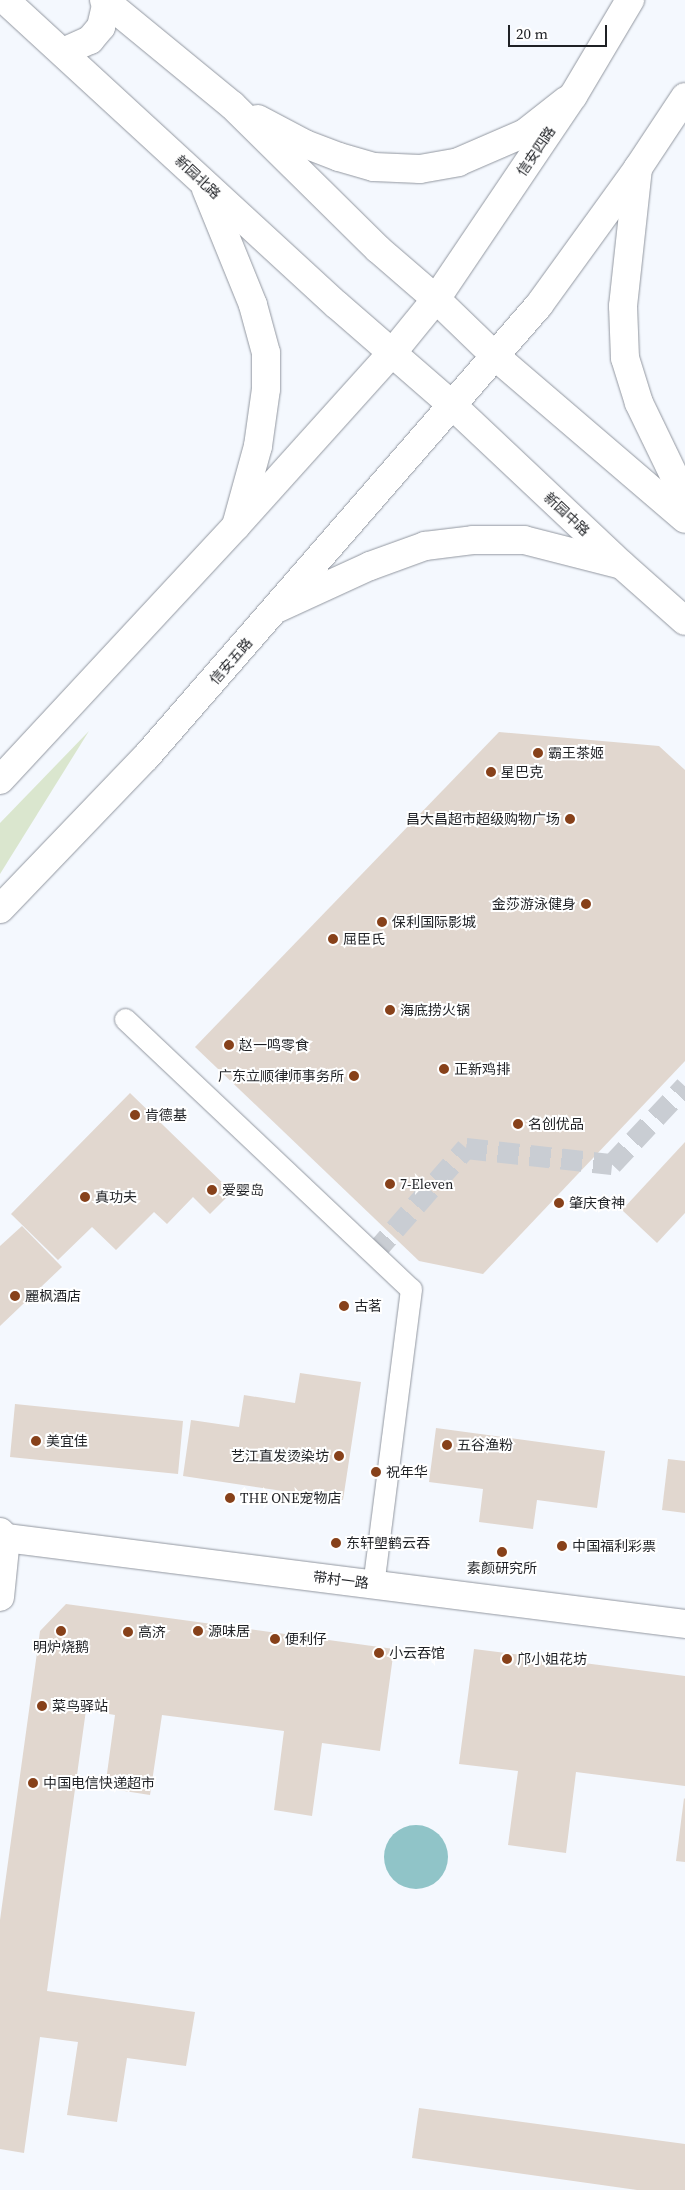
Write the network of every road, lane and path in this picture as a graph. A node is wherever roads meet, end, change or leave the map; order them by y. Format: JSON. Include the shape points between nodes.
{"nodes":[{"id":1,"x":4,"y":0,"type":"edge"},
{"id":2,"x":630,"y":0,"type":"edge"},
{"id":3,"x":106,"y":1,"type":"edge"},
{"id":4,"x":63,"y":52,"type":"junction"},
{"id":5,"x":572,"y":96,"type":"junction"},
{"id":6,"x":685,"y":97,"type":"edge"},
{"id":7,"x":232,"y":105,"type":"junction"},
{"id":8,"x":638,"y":168,"type":"junction"},
{"id":9,"x":204,"y":183,"type":"junction"},
{"id":10,"x":436,"y":299,"type":"junction"},
{"id":11,"x":392,"y":353,"type":"junction"},
{"id":12,"x":495,"y":356,"type":"junction"},
{"id":13,"x":451,"y":404,"type":"junction"},
{"id":14,"x":685,"y":498,"type":"edge"},
{"id":15,"x":685,"y":519,"type":"edge"},
{"id":16,"x":236,"y":526,"type":"junction"},
{"id":17,"x":622,"y":566,"type":"junction"},
{"id":18,"x":276,"y":609,"type":"junction"},
{"id":19,"x":685,"y":621,"type":"edge"},
{"id":20,"x":0,"y":780,"type":"edge"},
{"id":21,"x":0,"y":909,"type":"edge"},
{"id":22,"x":125,"y":1019,"type":"dead end"},
{"id":23,"x":3,"y":1535,"type":"edge"},
{"id":24,"x":373,"y":1584,"type":"junction"},
{"id":25,"x":0,"y":1597,"type":"edge"},
{"id":26,"x":685,"y":1624,"type":"edge"}],
"edges":[{"from":1,"to":4,"type":"main road","name":"新园北路"},
{"from":2,"to":5,"type":"main road","name":"信安四路"},
{"from":3,"to":4,"type":"main road","via":[[101,27],[90,40]]},
{"from":3,"to":7,"type":"main road"},
{"from":4,"to":9,"type":"main road","name":"新园北路"},
{"from":5,"to":7,"type":"main road","via":[[525,133],[458,162],[420,169],[374,167],[339,156],[306,144]]},
{"from":5,"to":10,"type":"main road","name":"信安四路"},
{"from":6,"to":8,"type":"main road"},
{"from":7,"to":10,"type":"main road","via":[[378,249]]},
{"from":8,"to":12,"type":"main road","via":[[539,305]]},
{"from":8,"to":14,"type":"main road","via":[[622,306],[625,358],[639,403]]},
{"from":9,"to":11,"type":"main road","name":"新园北路"},
{"from":9,"to":16,"type":"main road","via":[[253,305],[266,352],[266,389],[258,446]]},
{"from":10,"to":11,"type":"main road","name":"信安四路"},
{"from":10,"to":12,"type":"main road"},
{"from":11,"to":13,"type":"main road","name":"新园北路"},
{"from":11,"to":16,"type":"main road"},
{"from":12,"to":13,"type":"main road","name":"信安五路"},
{"from":12,"to":15,"type":"main road"},
{"from":13,"to":17,"type":"main road","name":"新园中路"},
{"from":13,"to":18,"type":"main road","name":"信安五路"},
{"from":16,"to":20,"type":"main road"},
{"from":17,"to":18,"type":"main road","via":[[524,540],[473,540],[425,546],[370,566]]},
{"from":17,"to":19,"type":"main road","name":"新园中路"},
{"from":18,"to":21,"type":"main road","name":"信安五路","via":[[146,757]]},
{"from":22,"to":24,"type":"street","via":[[411,1289]]},
{"from":23,"to":24,"type":"main road","name":"带村一路"},
{"from":23,"to":25,"type":"main road"},
{"from":24,"to":26,"type":"main road","name":"带村一路"}]}
